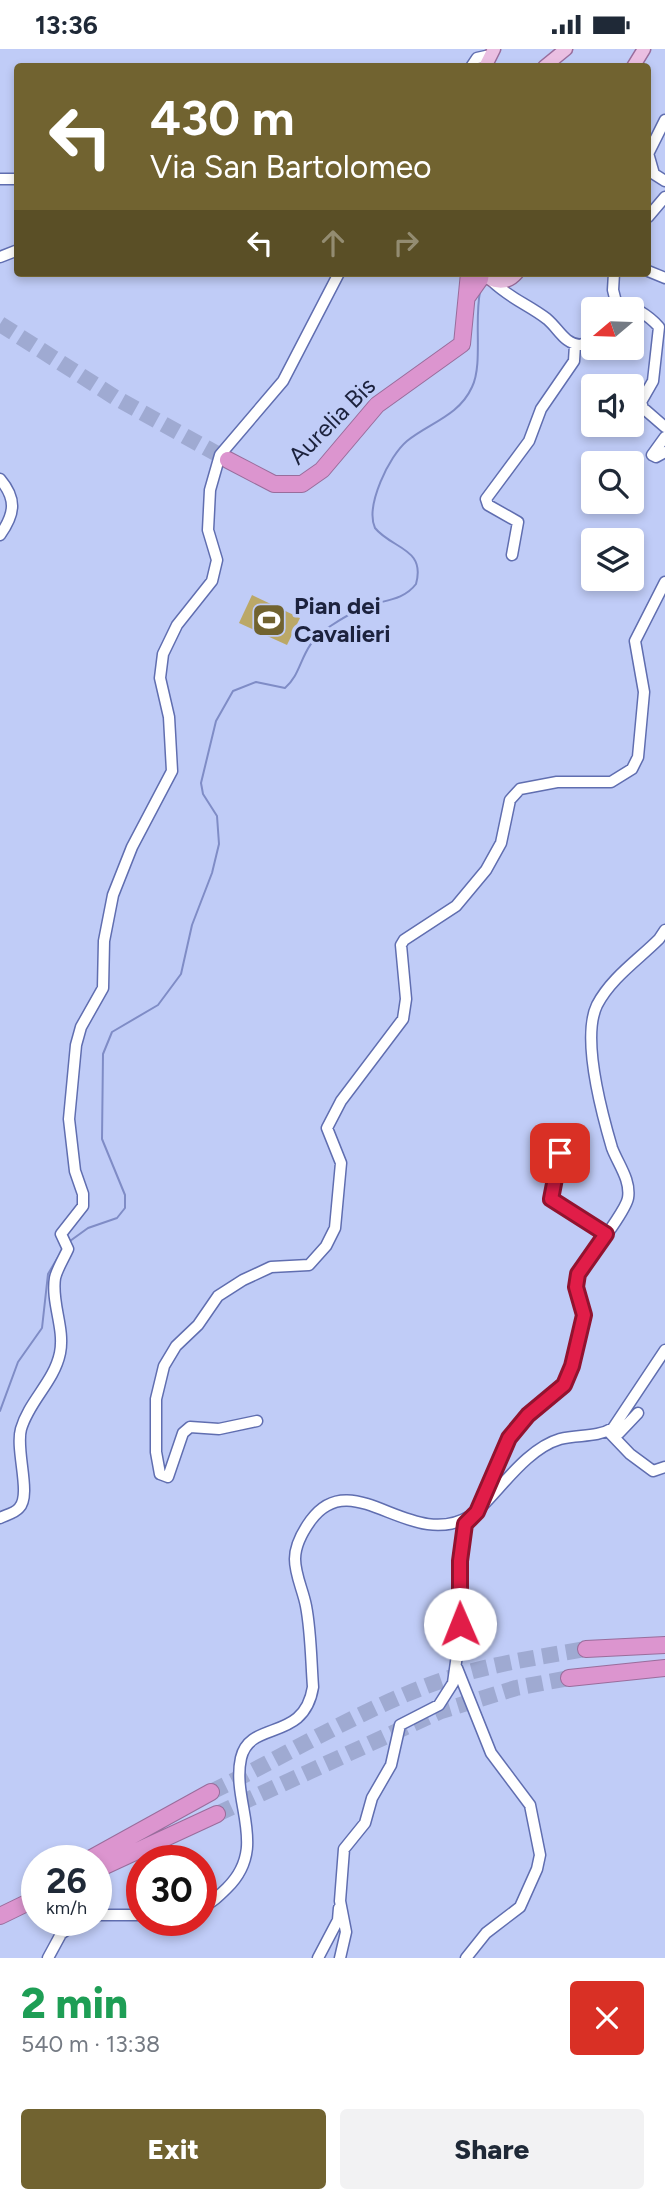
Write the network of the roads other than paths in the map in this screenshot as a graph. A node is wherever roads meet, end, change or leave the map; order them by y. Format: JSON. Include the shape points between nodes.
{"nodes":[{"id":1,"x":566,"y":49,"type":"edge"},
{"id":2,"x":549,"y":63,"type":"edge"},
{"id":3,"x":665,"y":120,"type":"edge"},
{"id":4,"x":651,"y":147,"type":"edge"},
{"id":5,"x":651,"y":164,"type":"edge"},
{"id":6,"x":665,"y":181,"type":"edge"},
{"id":7,"x":665,"y":197,"type":"edge"},
{"id":8,"x":651,"y":213,"type":"edge"},
{"id":9,"x":337,"y":277,"type":"edge"},
{"id":10,"x":478,"y":277,"type":"edge"},
{"id":11,"x":480,"y":277,"type":"edge"},
{"id":12,"x":486,"y":277,"type":"edge"},
{"id":13,"x":512,"y":277,"type":"edge"},
{"id":14,"x":614,"y":277,"type":"edge"},
{"id":15,"x":614,"y":297,"type":"edge"},
{"id":16,"x":644,"y":314,"type":"edge"},
{"id":17,"x":575,"y":345,"type":"junction"},
{"id":18,"x":581,"y":345,"type":"edge"},
{"id":19,"x":665,"y":427,"type":"edge"},
{"id":20,"x":665,"y":437,"type":"edge"},
{"id":21,"x":665,"y":453,"type":"edge"},
{"id":22,"x":228,"y":460,"type":"tunnel mouth"},
{"id":23,"x":0,"y":479,"type":"edge"},
{"id":24,"x":0,"y":535,"type":"edge"},
{"id":25,"x":512,"y":555,"type":"dead end"},
{"id":26,"x":665,"y":582,"type":"edge"},
{"id":27,"x":665,"y":930,"type":"edge"},
{"id":28,"x":560,"y":1153,"type":"dead end"},
{"id":29,"x":606,"y":1234,"type":"junction"},
{"id":30,"x":665,"y":1350,"type":"edge"},
{"id":31,"x":638,"y":1413,"type":"dead end"},
{"id":32,"x":257,"y":1421,"type":"dead end"},
{"id":33,"x":611,"y":1434,"type":"junction"},
{"id":34,"x":665,"y":1467,"type":"edge"},
{"id":35,"x":477,"y":1512,"type":"junction"},
{"id":36,"x":0,"y":1518,"type":"edge"},
{"id":37,"x":665,"y":1645,"type":"edge"},
{"id":38,"x":586,"y":1650,"type":"tunnel mouth"},
{"id":39,"x":456,"y":1665,"type":"junction"},
{"id":40,"x":665,"y":1668,"type":"edge"},
{"id":41,"x":569,"y":1678,"type":"tunnel mouth"},
{"id":42,"x":211,"y":1792,"type":"tunnel mouth"},
{"id":43,"x":217,"y":1814,"type":"tunnel mouth"},
{"id":44,"x":112,"y":1847,"type":"edge"},
{"id":45,"x":112,"y":1863,"type":"edge"},
{"id":46,"x":217,"y":1894,"type":"edge"},
{"id":47,"x":21,"y":1896,"type":"edge"},
{"id":48,"x":340,"y":1901,"type":"junction"},
{"id":49,"x":0,"y":1906,"type":"edge"},
{"id":50,"x":21,"y":1906,"type":"edge"},
{"id":51,"x":0,"y":1916,"type":"edge"},
{"id":52,"x":60,"y":1936,"type":"edge"},
{"id":53,"x":48,"y":1958,"type":"edge"},
{"id":54,"x":318,"y":1958,"type":"edge"},
{"id":55,"x":340,"y":1958,"type":"edge"},
{"id":56,"x":466,"y":1958,"type":"edge"}],
"edges":[{"from":1,"to":2,"type":"main road"},
{"from":3,"to":4,"type":"street"},
{"from":5,"to":6,"type":"street","via":[[654,174]]},
{"from":7,"to":8,"type":"street"},
{"from":9,"to":36,"type":"street","via":[[283,381],[220,455],[210,490],[208,530],[217,559],[212,581],[177,625],[163,654],[160,678],[169,717],[172,771],[113,895],[104,941],[103,988],[76,1045],[69,1119],[83,1206],[61,1238],[68,1249],[55,1279],[62,1324],[60,1353],[21,1430],[18,1450],[23,1500],[17,1510]]},
{"from":10,"to":22,"type":"highway","name":"Aurelia Bis","via":[[465,305],[459,348],[377,405],[312,479],[291,486],[274,484]]},
{"from":11,"to":17,"type":"street","via":[[550,321],[558,334]]},
{"from":12,"to":13,"type":"main road"},
{"from":14,"to":15,"type":"street"},
{"from":16,"to":19,"type":"street","via":[[659,327],[653,380],[641,402]]},
{"from":17,"to":18,"type":"street"},
{"from":17,"to":25,"type":"street","via":[[574,361],[541,409],[529,440],[486,499],[488,505],[517,522]]},
{"from":20,"to":21,"type":"street","via":[[652,455]]},
{"from":23,"to":24,"type":"street","via":[[13,500],[12,513]]},
{"from":26,"to":32,"type":"street","via":[[635,641],[644,692],[634,765],[626,776],[611,782],[557,782],[527,786],[514,793],[500,843],[486,870],[456,906],[404,940],[403,1019],[341,1101],[327,1128],[341,1163],[332,1236],[309,1265],[271,1267],[218,1296],[176,1346],[164,1366],[156,1399],[160,1474],[168,1477],[183,1433],[190,1427],[219,1429]]},
{"from":27,"to":29,"type":"street","via":[[614,981],[594,1014],[594,1064],[600,1094],[612,1147],[628,1183],[626,1205]]},
{"from":28,"to":29,"type":"street","via":[[551,1199]]},
{"from":29,"to":35,"type":"street","via":[[578,1274],[576,1287],[584,1315],[564,1385],[509,1438]]},
{"from":30,"to":33,"type":"street"},
{"from":31,"to":33,"type":"street"},
{"from":33,"to":34,"type":"street","via":[[653,1471]]},
{"from":33,"to":35,"type":"street","via":[[547,1444]]},
{"from":35,"to":39,"type":"street","via":[[465,1524],[461,1538]]},
{"from":35,"to":46,"type":"street","via":[[438,1525],[419,1524],[346,1498],[321,1507],[311,1520],[298,1542],[295,1563],[307,1606],[311,1699],[290,1725],[264,1734],[246,1748],[241,1766],[247,1847],[233,1882]]},
{"from":37,"to":38,"type":"highway"},
{"from":39,"to":48,"type":"street","via":[[453,1683],[439,1705],[400,1725],[391,1765],[372,1798],[365,1823],[344,1849]]},
{"from":39,"to":56,"type":"street","via":[[491,1753],[530,1805],[540,1854],[520,1907],[475,1944]]},
{"from":40,"to":41,"type":"highway"},
{"from":42,"to":44,"type":"highway"},
{"from":43,"to":45,"type":"highway"},
{"from":47,"to":49,"type":"highway"},
{"from":48,"to":54,"type":"street","via":[[338,1920]]},
{"from":48,"to":55,"type":"street","via":[[346,1932]]},
{"from":50,"to":51,"type":"highway"},
{"from":52,"to":53,"type":"street"}]}
